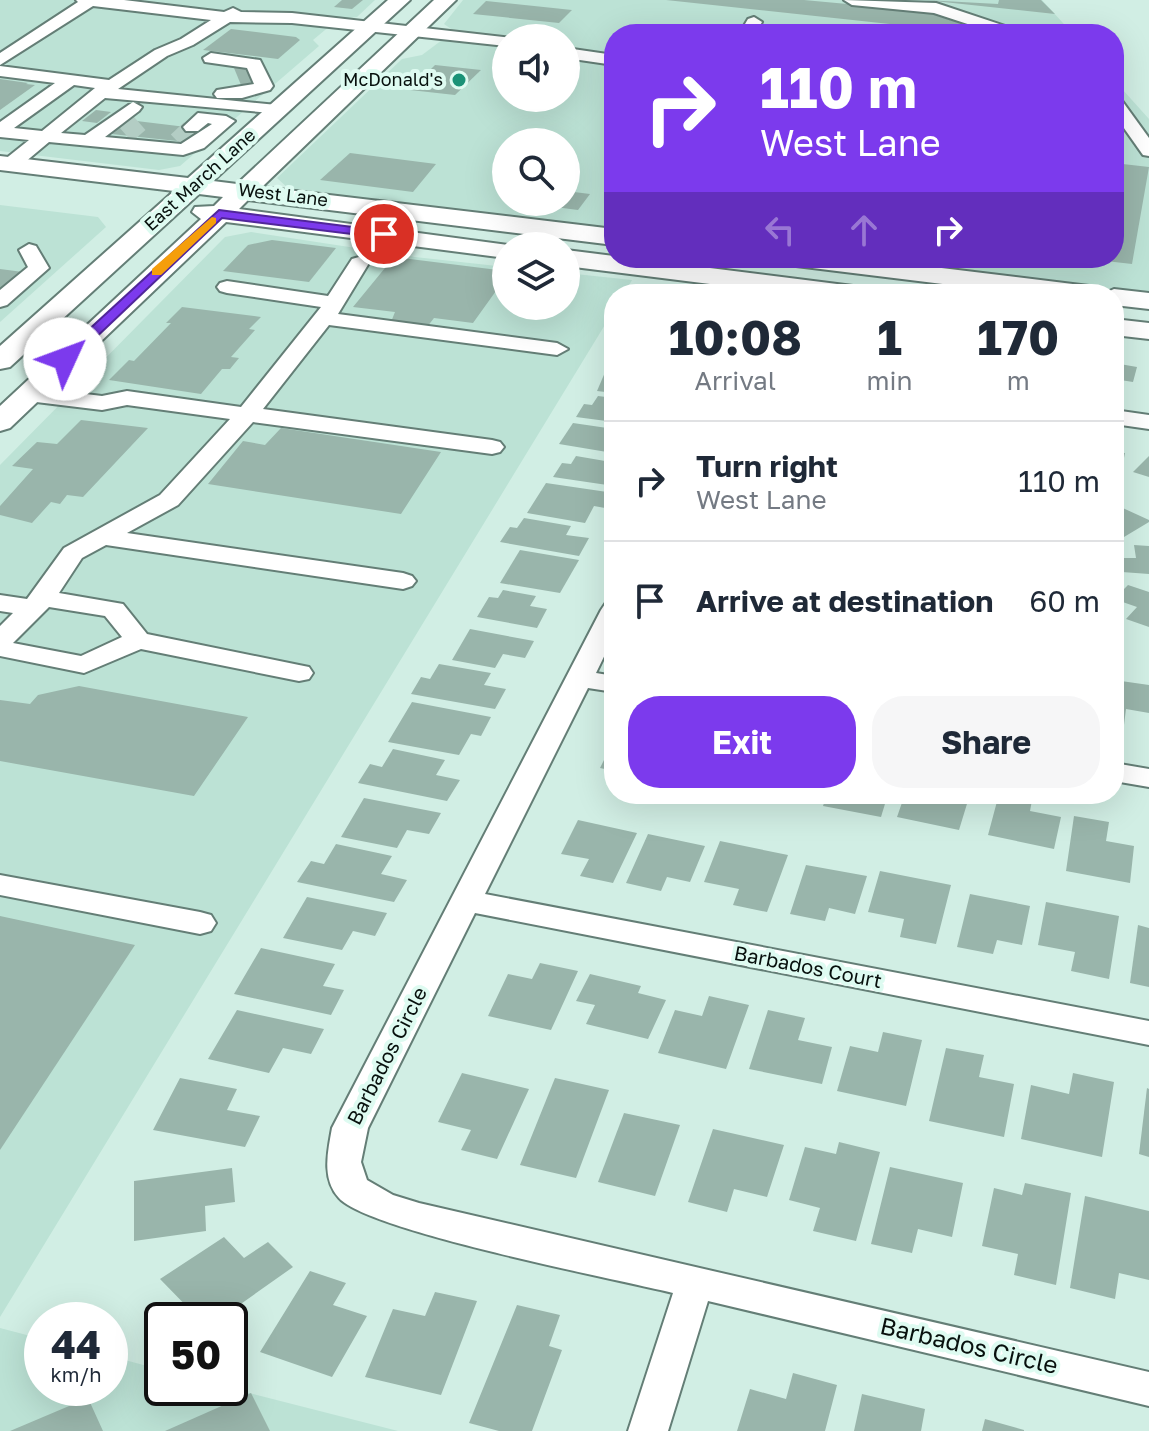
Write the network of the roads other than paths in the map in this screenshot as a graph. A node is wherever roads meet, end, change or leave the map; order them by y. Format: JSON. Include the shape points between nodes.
{"nodes":[{"id":1,"x":87,"y":0,"type":"edge"},
{"id":2,"x":249,"y":0,"type":"edge"},
{"id":3,"x":400,"y":0,"type":"edge"},
{"id":4,"x":446,"y":0,"type":"edge"},
{"id":5,"x":852,"y":0,"type":"edge"},
{"id":6,"x":228,"y":17,"type":"junction"},
{"id":7,"x":984,"y":24,"type":"edge"},
{"id":8,"x":362,"y":33,"type":"junction"},
{"id":9,"x":404,"y":38,"type":"junction"},
{"id":10,"x":492,"y":41,"type":"edge"},
{"id":11,"x":492,"y":53,"type":"edge"},
{"id":12,"x":580,"y":56,"type":"edge"},
{"id":13,"x":211,"y":58,"type":"dead end"},
{"id":14,"x":604,"y":59,"type":"edge"},
{"id":15,"x":0,"y":60,"type":"edge"},
{"id":16,"x":0,"y":71,"type":"edge"},
{"id":17,"x":71,"y":80,"type":"junction"},
{"id":18,"x":112,"y":84,"type":"junction"},
{"id":19,"x":226,"y":99,"type":"junction"},
{"id":20,"x":277,"y":110,"type":"junction"},
{"id":21,"x":1124,"y":116,"type":"edge"},
{"id":22,"x":198,"y":122,"type":"junction"},
{"id":23,"x":0,"y":131,"type":"edge"},
{"id":24,"x":42,"y":137,"type":"junction"},
{"id":25,"x":78,"y":141,"type":"junction"},
{"id":26,"x":1149,"y":151,"type":"edge"},
{"id":27,"x":4,"y":171,"type":"edge"},
{"id":28,"x":195,"y":185,"type":"junction"},
{"id":29,"x":244,"y":190,"type":"junction"},
{"id":30,"x":171,"y":207,"type":"junction"},
{"id":31,"x":219,"y":213,"type":"junction"},
{"id":32,"x":604,"y":236,"type":"edge"},
{"id":33,"x":492,"y":248,"type":"edge"},
{"id":34,"x":29,"y":250,"type":"dead end"},
{"id":35,"x":580,"y":260,"type":"edge"},
{"id":36,"x":359,"y":263,"type":"dead end"},
{"id":37,"x":604,"y":263,"type":"edge"},
{"id":38,"x":646,"y":268,"type":"edge"},
{"id":39,"x":915,"y":268,"type":"edge"},
{"id":40,"x":773,"y":284,"type":"edge"},
{"id":41,"x":1022,"y":284,"type":"edge"},
{"id":42,"x":227,"y":287,"type":"dead end"},
{"id":43,"x":1124,"y":298,"type":"edge"},
{"id":44,"x":0,"y":301,"type":"edge"},
{"id":45,"x":1149,"y":301,"type":"edge"},
{"id":46,"x":329,"y":311,"type":"junction"},
{"id":47,"x":1124,"y":328,"type":"edge"},
{"id":48,"x":1149,"y":331,"type":"edge"},
{"id":49,"x":557,"y":349,"type":"dead end"},
{"id":50,"x":0,"y":361,"type":"edge"},
{"id":51,"x":36,"y":386,"type":"junction"},
{"id":52,"x":248,"y":413,"type":"junction"},
{"id":53,"x":1124,"y":418,"type":"edge"},
{"id":54,"x":0,"y":422,"type":"edge"},
{"id":55,"x":1149,"y":422,"type":"edge"},
{"id":56,"x":492,"y":447,"type":"dead end"},
{"id":57,"x":103,"y":537,"type":"junction"},
{"id":58,"x":403,"y":581,"type":"dead end"},
{"id":59,"x":0,"y":603,"type":"edge"},
{"id":60,"x":38,"y":603,"type":"junction"},
{"id":61,"x":604,"y":631,"type":"edge"},
{"id":62,"x":2,"y":638,"type":"edge"},
{"id":63,"x":138,"y":640,"type":"junction"},
{"id":64,"x":299,"y":673,"type":"dead end"},
{"id":65,"x":581,"y":679,"type":"junction"},
{"id":66,"x":604,"y":682,"type":"edge"},
{"id":67,"x":1124,"y":774,"type":"edge"},
{"id":68,"x":1149,"y":778,"type":"edge"},
{"id":69,"x":0,"y":885,"type":"edge"},
{"id":70,"x":466,"y":901,"type":"junction"},
{"id":71,"x":200,"y":923,"type":"dead end"},
{"id":72,"x":1149,"y":1033,"type":"edge"},
{"id":73,"x":695,"y":1282,"type":"junction"},
{"id":74,"x":1149,"y":1389,"type":"edge"},
{"id":75,"x":648,"y":1431,"type":"edge"}],
"edges":[{"from":1,"to":6,"type":"street"},
{"from":1,"to":15,"type":"street"},
{"from":2,"to":6,"type":"street"},
{"from":3,"to":8,"type":"main road","name":"East March Lane"},
{"from":4,"to":9,"type":"main road","name":"East March Lane"},
{"from":5,"to":7,"type":"street","via":[[936,8]]},
{"from":6,"to":8,"type":"street","via":[[272,29]]},
{"from":6,"to":18,"type":"street"},
{"from":8,"to":9,"type":"street"},
{"from":8,"to":20,"type":"main road","name":"East March Lane"},
{"from":9,"to":10,"type":"street"},
{"from":9,"to":11,"type":"street"},
{"from":9,"to":29,"type":"main road","name":"East March Lane"},
{"from":12,"to":14,"type":"street"},
{"from":13,"to":19,"type":"street","via":[[258,67],[264,86]]},
{"from":16,"to":17,"type":"street"},
{"from":17,"to":18,"type":"street"},
{"from":17,"to":23,"type":"street"},
{"from":18,"to":19,"type":"street"},
{"from":18,"to":19,"type":"street"},
{"from":18,"to":24,"type":"street"},
{"from":19,"to":20,"type":"street"},
{"from":19,"to":22,"type":"street"},
{"from":20,"to":28,"type":"main road","name":"East March Lane"},
{"from":21,"to":26,"type":"street"},
{"from":22,"to":25,"type":"street","via":[[143,113],[125,104],[109,107]]},
{"from":22,"to":25,"type":"street","via":[[226,121],[192,148]]},
{"from":23,"to":24,"type":"street"},
{"from":24,"to":25,"type":"street"},
{"from":24,"to":27,"type":"street"},
{"from":27,"to":28,"type":"main road","name":"West Lane"},
{"from":27,"to":30,"type":"main road","name":"West Lane"},
{"from":28,"to":29,"type":"main road","name":"West Lane"},
{"from":28,"to":30,"type":"main road","name":"East March Lane"},
{"from":29,"to":31,"type":"main road","name":"East March Lane"},
{"from":29,"to":32,"type":"main road","name":"West Lane"},
{"from":30,"to":31,"type":"main road","name":"West Lane"},
{"from":30,"to":50,"type":"main road","name":"East March Lane"},
{"from":31,"to":33,"type":"main road","name":"West Lane"},
{"from":31,"to":51,"type":"main road","name":"East March Lane"},
{"from":34,"to":44,"type":"street","via":[[39,268]]},
{"from":35,"to":37,"type":"main road"},
{"from":36,"to":46,"type":"street"},
{"from":38,"to":40,"type":"main road"},
{"from":39,"to":41,"type":"main road"},
{"from":42,"to":46,"type":"street"},
{"from":43,"to":45,"type":"main road"},
{"from":46,"to":49,"type":"street"},
{"from":46,"to":52,"type":"street"},
{"from":47,"to":48,"type":"main road"},
{"from":51,"to":52,"type":"street","via":[[102,403],[127,398]]},
{"from":51,"to":54,"type":"main road","name":"East March Lane"},
{"from":52,"to":56,"type":"street"},
{"from":52,"to":57,"type":"street","via":[[169,500]]},
{"from":53,"to":55,"type":"street"},
{"from":57,"to":58,"type":"street"},
{"from":57,"to":60,"type":"street","via":[[73,553]]},
{"from":59,"to":60,"type":"street"},
{"from":60,"to":62,"type":"street"},
{"from":60,"to":63,"type":"street","via":[[114,610]]},
{"from":61,"to":65,"type":"street","name":"Barbados Circle"},
{"from":62,"to":63,"type":"street","via":[[84,665]]},
{"from":63,"to":64,"type":"street"},
{"from":65,"to":66,"type":"street"},
{"from":65,"to":70,"type":"street","name":"Barbados Circle"},
{"from":67,"to":68,"type":"street"},
{"from":69,"to":71,"type":"street"},
{"from":70,"to":72,"type":"street","name":"Barbados Court"},
{"from":70,"to":73,"type":"street","name":"Barbados Circle","via":[[350,1128],[343,1162],[352,1189],[381,1206],[419,1218]]},
{"from":73,"to":74,"type":"street","name":"Barbados Circle"},
{"from":73,"to":75,"type":"street"}]}
